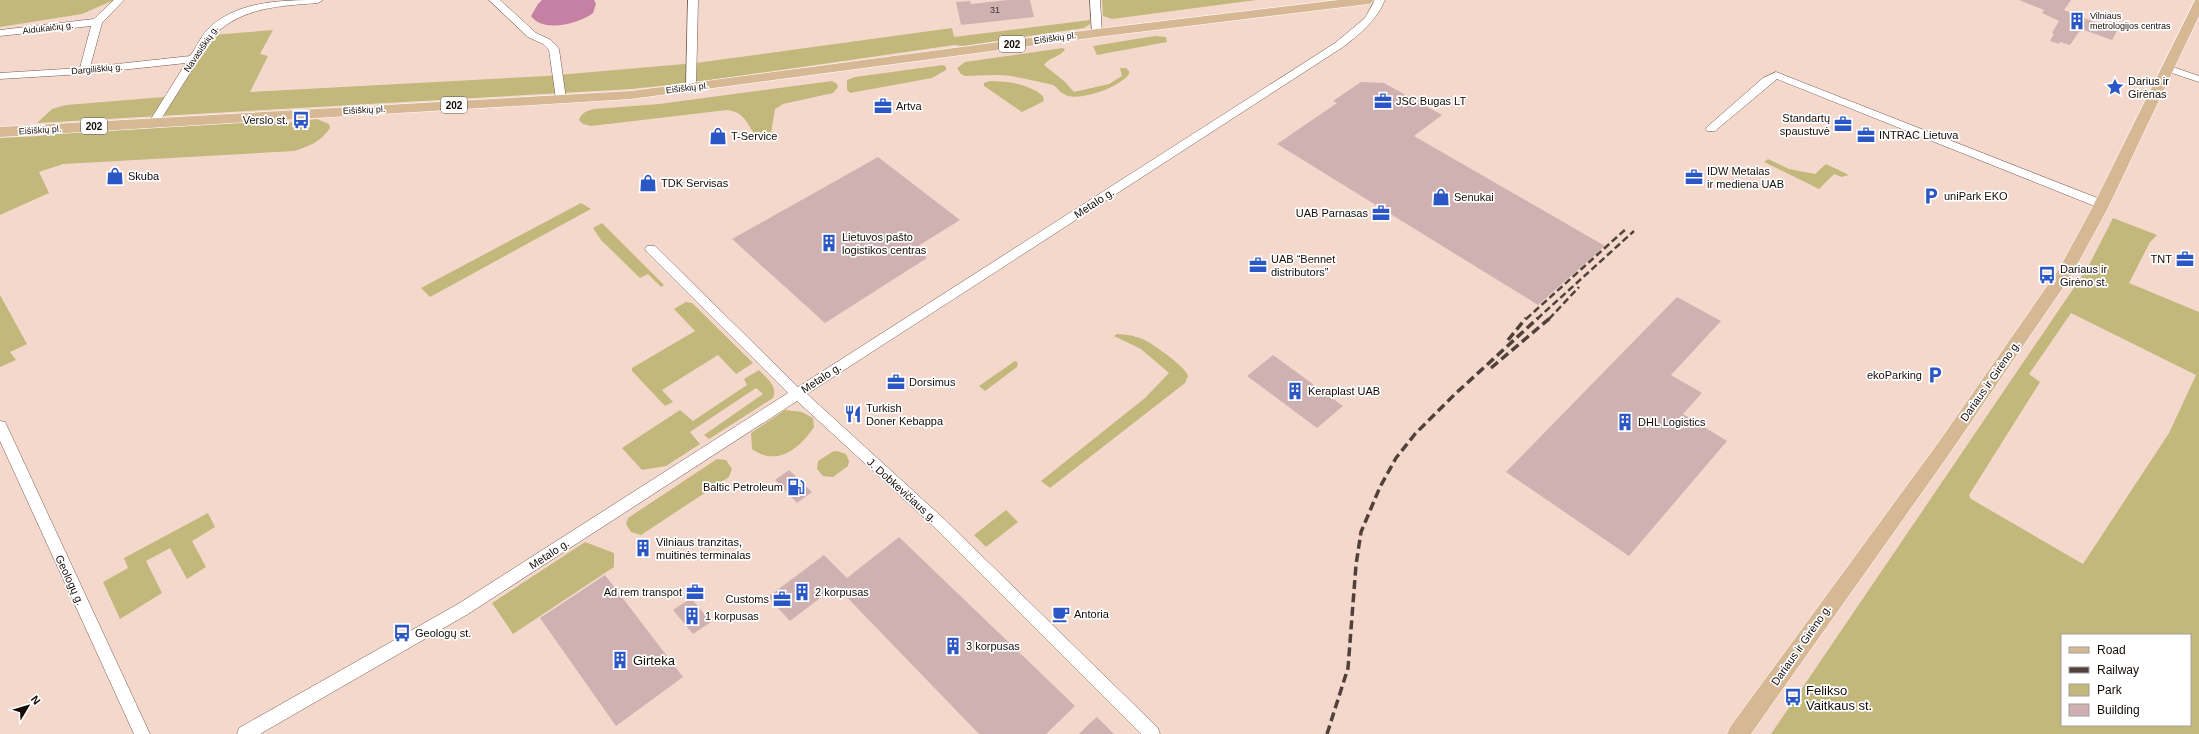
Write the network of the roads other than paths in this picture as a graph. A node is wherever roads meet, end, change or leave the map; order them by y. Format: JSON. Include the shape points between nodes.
{"nodes":[{"id":1,"x":119,"y":0,"type":"edge"},
{"id":2,"x":318,"y":0,"type":"edge"},
{"id":3,"x":494,"y":0,"type":"edge"},
{"id":4,"x":693,"y":0,"type":"edge"},
{"id":5,"x":1095,"y":0,"type":"edge"},
{"id":6,"x":1369,"y":0,"type":"edge"},
{"id":7,"x":1380,"y":0,"type":"edge"},
{"id":8,"x":2199,"y":3,"type":"edge"},
{"id":9,"x":97,"y":22,"type":"junction"},
{"id":10,"x":0,"y":33,"type":"edge"},
{"id":11,"x":1097,"y":33,"type":"junction"},
{"id":12,"x":193,"y":59,"type":"junction"},
{"id":13,"x":2168,"y":68,"type":"junction"},
{"id":14,"x":84,"y":71,"type":"junction"},
{"id":15,"x":0,"y":76,"type":"edge"},
{"id":16,"x":2199,"y":78,"type":"edge"},
{"id":17,"x":692,"y":87,"type":"junction"},
{"id":18,"x":561,"y":100,"type":"junction"},
{"id":19,"x":154,"y":122,"type":"junction"},
{"id":20,"x":1711,"y":129,"type":"dead end"},
{"id":21,"x":0,"y":132,"type":"edge"},
{"id":22,"x":2102,"y":204,"type":"junction"},
{"id":23,"x":651,"y":249,"type":"dead end"},
{"id":24,"x":797,"y":393,"type":"junction"},
{"id":25,"x":0,"y":426,"type":"edge"},
{"id":26,"x":142,"y":734,"type":"edge"},
{"id":27,"x":245,"y":734,"type":"edge"},
{"id":28,"x":1152,"y":734,"type":"edge"},
{"id":29,"x":1738,"y":734,"type":"edge"}],
"edges":[{"from":1,"to":9,"type":"street"},
{"from":2,"to":12,"type":"street","name":"Navasiškių g.","via":[[262,7],[226,18],[210,32]]},
{"from":3,"to":18,"type":"street","via":[[532,35],[554,49]]},
{"from":4,"to":17,"type":"street"},
{"from":5,"to":11,"type":"street"},
{"from":6,"to":11,"type":"main road","name":"Eišiškių pl.","number":"202"},
{"from":7,"to":24,"type":"street","name":"Metalo g.","via":[[1376,10],[1363,26],[1339,45]]},
{"from":8,"to":13,"type":"main road","name":"Dariaus ir Girėno g."},
{"from":9,"to":10,"type":"street","name":"Aidukaičių g."},
{"from":9,"to":14,"type":"street"},
{"from":11,"to":17,"type":"main road","name":"Eišiškių pl.","number":"202"},
{"from":12,"to":14,"type":"street","name":"Dargiliškių g."},
{"from":12,"to":19,"type":"street","name":"Navasiškių g."},
{"from":13,"to":16,"type":"street"},
{"from":13,"to":22,"type":"main road","name":"Dariaus ir Girėno g."},
{"from":14,"to":15,"type":"street","name":"Dargiliškių g."},
{"from":17,"to":18,"type":"main road","name":"Eišiškių pl.","number":"202"},
{"from":18,"to":19,"type":"main road","name":"Eišiškių pl.","number":"202"},
{"from":19,"to":21,"type":"main road","name":"Eišiškių pl.","number":"202"},
{"from":20,"to":22,"type":"street","via":[[1776,75]]},
{"from":22,"to":29,"type":"main road","name":"Dariaus ir Girėno g.","via":[[2061,279],[1944,448]]},
{"from":23,"to":24,"type":"street","name":"J. Dobkevičiaus g."},
{"from":24,"to":27,"type":"street","name":"Metalo g.","via":[[463,609]]},
{"from":24,"to":28,"type":"street","name":"J. Dobkevičiaus g.","via":[[938,522]]},
{"from":25,"to":26,"type":"street","name":"Geologų g."}]}
